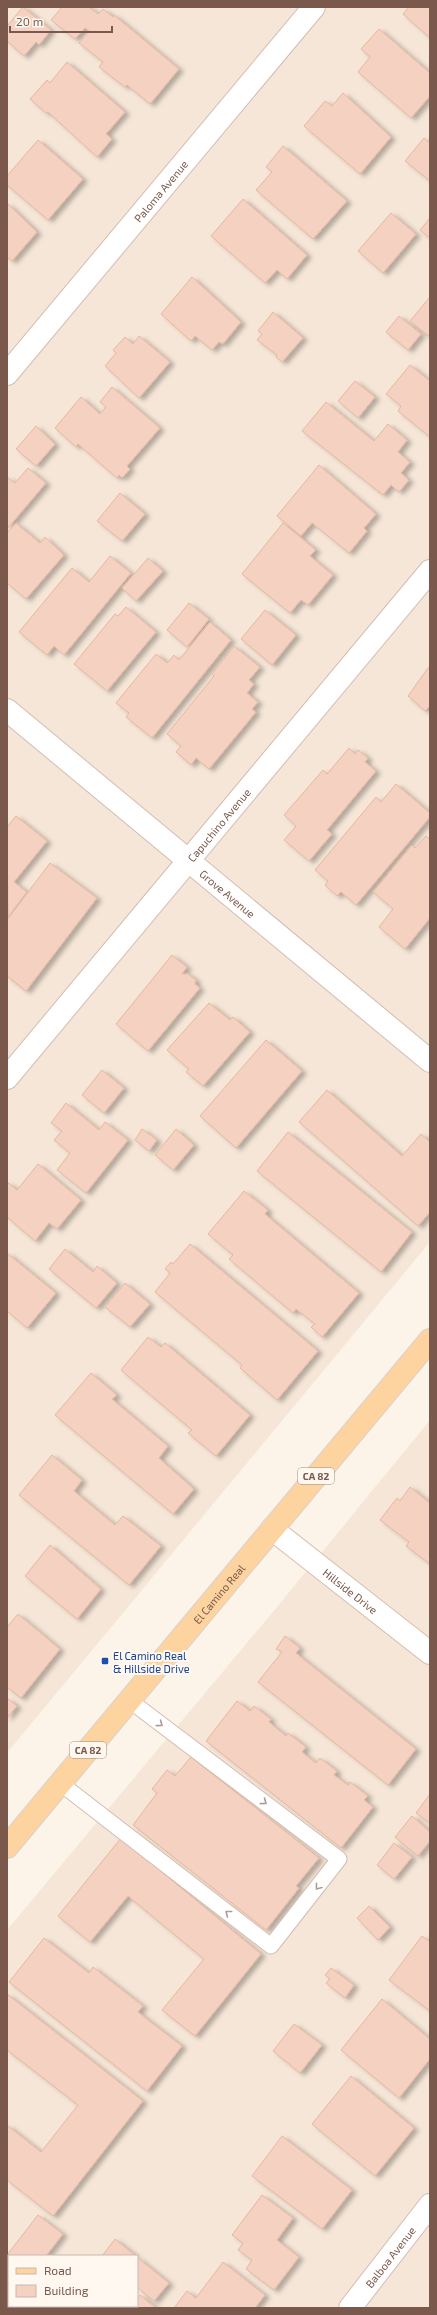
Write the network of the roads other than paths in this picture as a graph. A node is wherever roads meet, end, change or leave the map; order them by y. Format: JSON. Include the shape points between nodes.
{"nodes":[{"id":1,"x":314,"y":7,"type":"edge"},
{"id":2,"x":7,"y":374,"type":"edge"},
{"id":3,"x":430,"y":571,"type":"edge"},
{"id":4,"x":7,"y":710,"type":"edge"},
{"id":5,"x":189,"y":861,"type":"junction"},
{"id":6,"x":430,"y":1061,"type":"edge"},
{"id":7,"x":7,"y":1078,"type":"edge"},
{"id":8,"x":430,"y":1340,"type":"edge"},
{"id":9,"x":272,"y":1529,"type":"junction"},
{"id":10,"x":430,"y":1653,"type":"edge"},
{"id":11,"x":129,"y":1700,"type":"junction"},
{"id":12,"x":60,"y":1783,"type":"junction"},
{"id":13,"x":7,"y":1847,"type":"edge"},
{"id":14,"x":430,"y":2205,"type":"edge"},
{"id":15,"x":350,"y":2308,"type":"edge"}],
"edges":[{"from":1,"to":2,"type":"street","name":"Paloma Avenue"},
{"from":3,"to":5,"type":"street","name":"Capuchino Avenue"},
{"from":4,"to":5,"type":"street","name":"Grove Avenue"},
{"from":5,"to":6,"type":"street","name":"Grove Avenue"},
{"from":5,"to":7,"type":"street","name":"Capuchino Avenue"},
{"from":8,"to":9,"type":"main road","name":"El Camino Real","number":"CA 82"},
{"from":9,"to":10,"type":"street","name":"Hillside Drive"},
{"from":9,"to":11,"type":"main road","name":"El Camino Real","number":"CA 82"},
{"from":11,"to":12,"type":"main road","name":"El Camino Real","number":"CA 82"},
{"from":11,"to":12,"type":"lane","one_way":true,"via":[[339,1859],[272,1946]]},
{"from":12,"to":13,"type":"main road","name":"El Camino Real","number":"CA 82"},
{"from":14,"to":15,"type":"street","name":"Balboa Avenue"}]}
